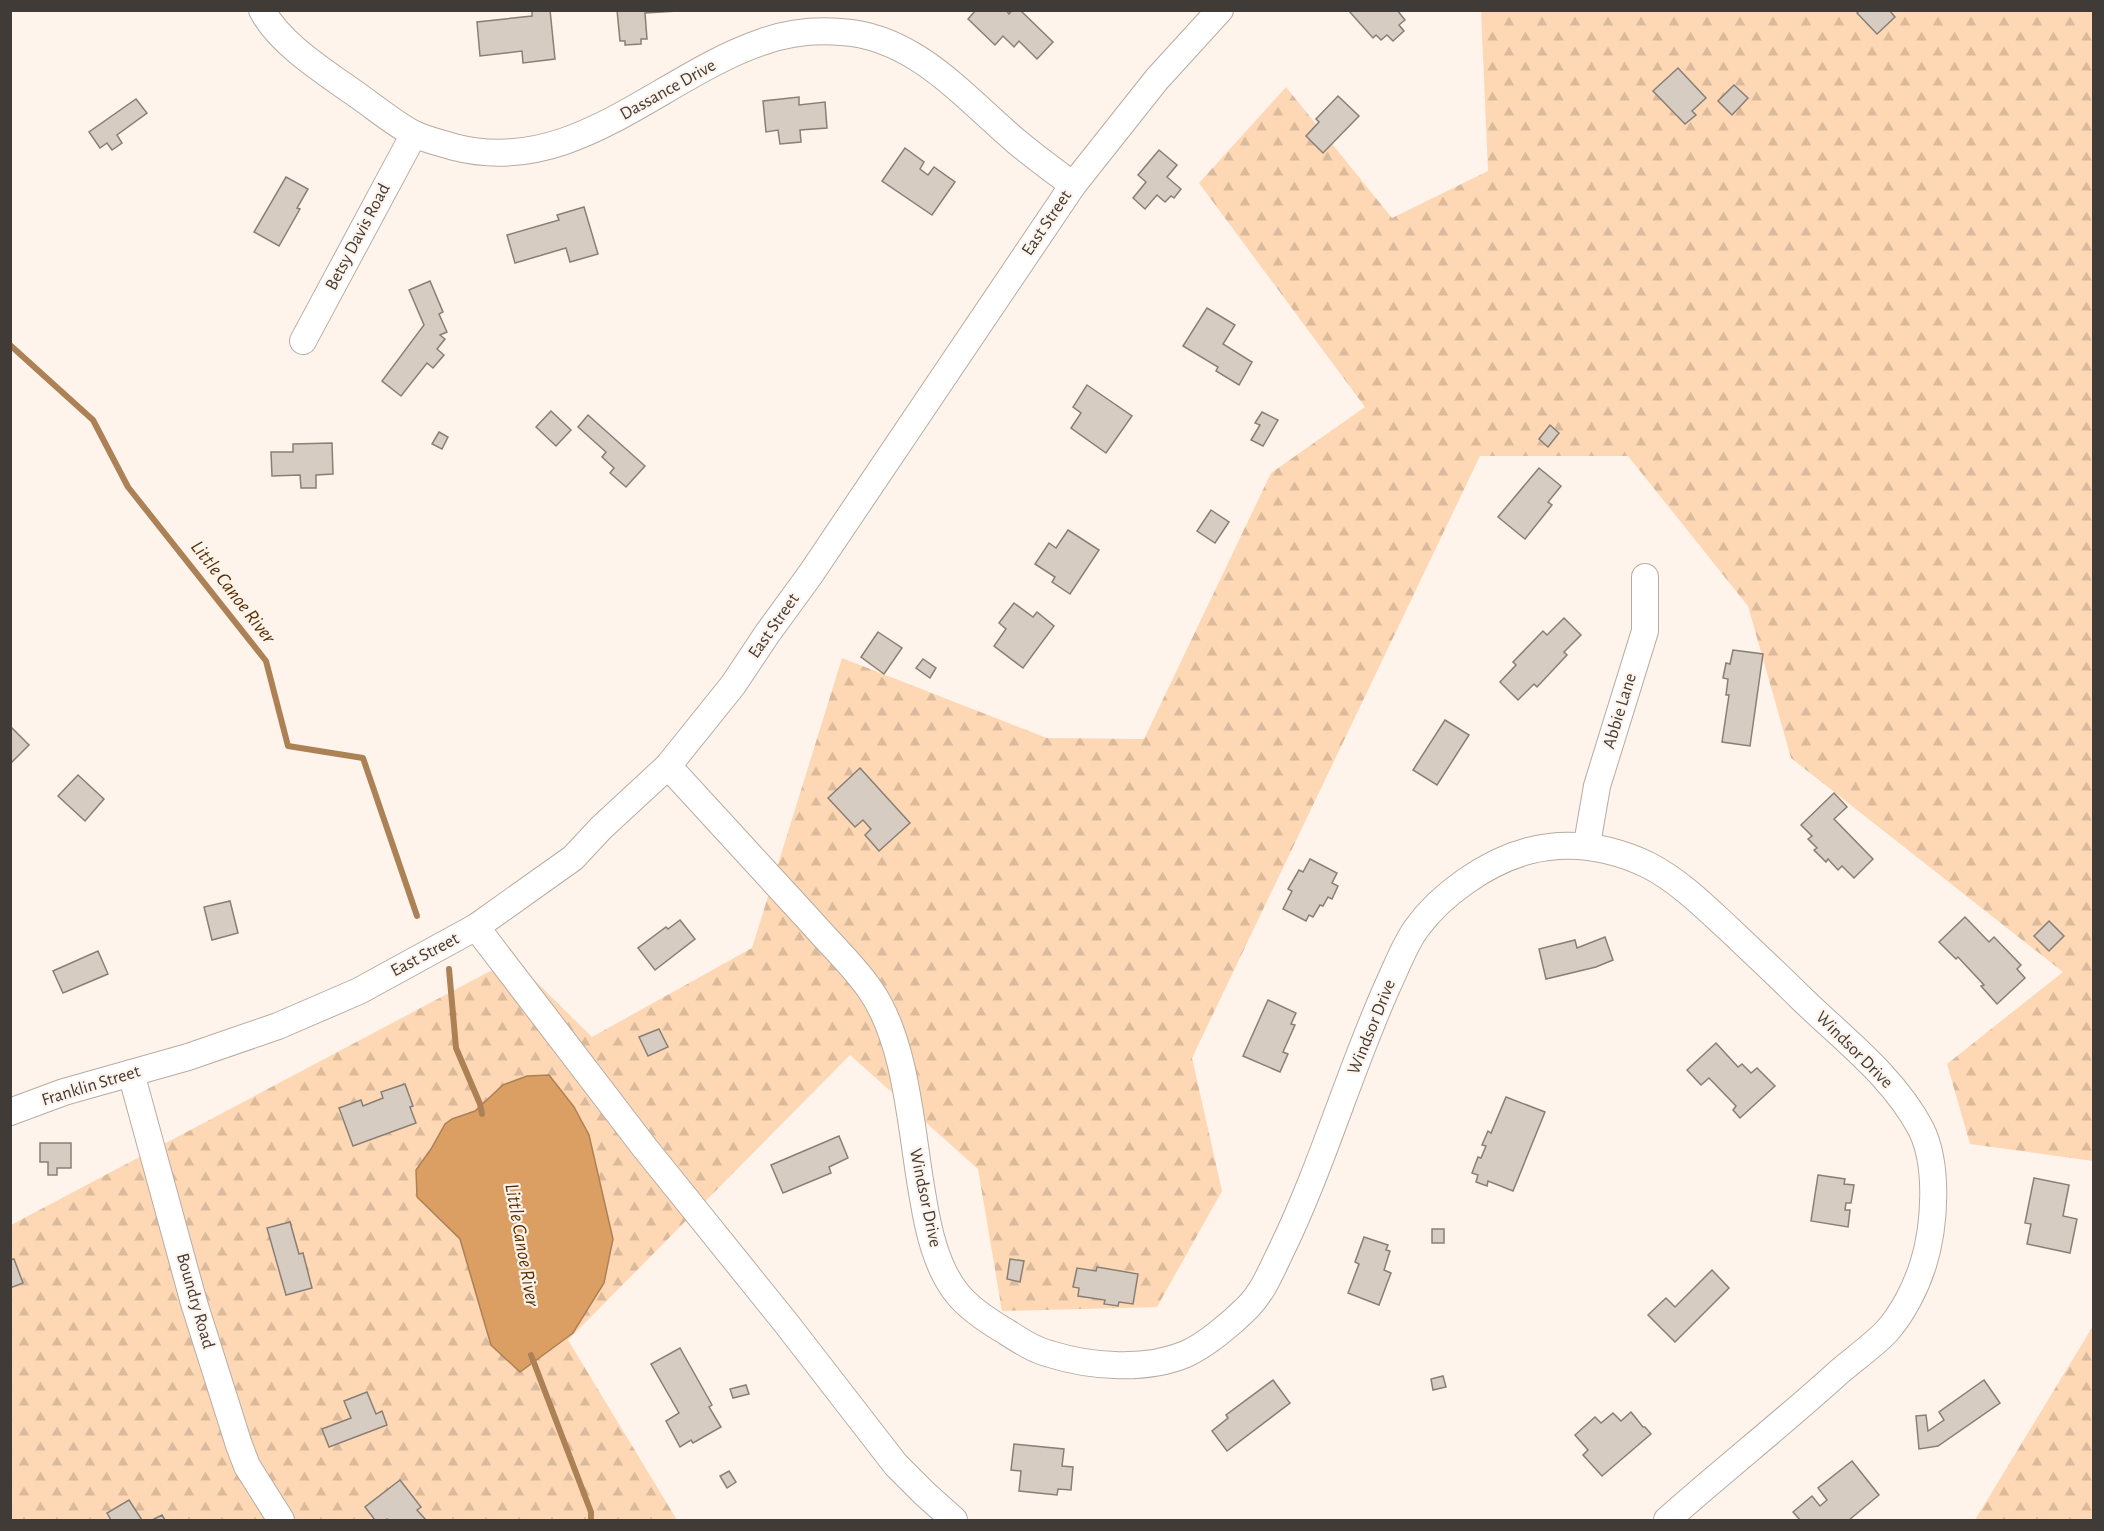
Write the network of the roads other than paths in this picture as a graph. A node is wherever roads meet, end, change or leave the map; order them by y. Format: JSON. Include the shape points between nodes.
{"nodes":[{"id":1,"x":262,"y":10,"type":"edge"},
{"id":2,"x":1220,"y":10,"type":"edge"},
{"id":3,"x":414,"y":134,"type":"junction"},
{"id":4,"x":1073,"y":185,"type":"junction"},
{"id":5,"x":303,"y":341,"type":"dead end"},
{"id":6,"x":1645,"y":577,"type":"dead end"},
{"id":7,"x":668,"y":766,"type":"junction"},
{"id":8,"x":1587,"y":844,"type":"junction"},
{"id":9,"x":476,"y":927,"type":"junction"},
{"id":10,"x":172,"y":1061,"type":"joint"},
{"id":11,"x":131,"y":1073,"type":"junction"},
{"id":12,"x":10,"y":1112,"type":"edge"},
{"id":13,"x":281,"y":1521,"type":"edge"},
{"id":14,"x":954,"y":1521,"type":"edge"},
{"id":15,"x":1667,"y":1521,"type":"edge"}],
"edges":[{"from":1,"to":3,"type":"street","name":"Dassance Drive","via":[[282,38]]},
{"from":2,"to":4,"type":"street","name":"East Street","via":[[1157,79]]},
{"from":3,"to":4,"type":"street","name":"Dassance Drive","via":[[472,152],[522,152],[589,132],[762,42],[806,33],[841,32],[880,40],[915,56]]},
{"from":3,"to":5,"type":"street","name":"Betsy Davis Road"},
{"from":4,"to":7,"type":"street","name":"East Street","via":[[810,575],[733,685]]},
{"from":6,"to":8,"type":"street","name":"Abbie Lane","via":[[1645,631],[1597,786]]},
{"from":7,"to":8,"type":"street","name":"Windsor Drive","via":[[875,995],[893,1035],[900,1064],[929,1233],[956,1292],[997,1327],[1042,1353],[1099,1365],[1131,1365],[1186,1354],[1249,1306],[1265,1284],[1294,1226],[1378,1008],[1413,933],[1446,895],[1483,870],[1527,851]]},
{"from":7,"to":9,"type":"street","name":"East Street","via":[[573,858]]},
{"from":8,"to":15,"type":"street","name":"Windsor Drive","via":[[1650,866],[1675,881],[1867,1060],[1895,1090],[1923,1133],[1935,1178],[1926,1257],[1915,1287],[1887,1331]]},
{"from":9,"to":10,"type":"street","name":"East Street","via":[[359,991],[278,1026]]},
{"from":9,"to":14,"type":"street","via":[[881,1446]]},
{"from":10,"to":11,"type":"street","name":"Franklin Street"},
{"from":11,"to":12,"type":"street","name":"Franklin Street"},
{"from":11,"to":13,"type":"street","name":"Boundry Road","via":[[194,1303],[239,1445],[247,1466]]}]}
